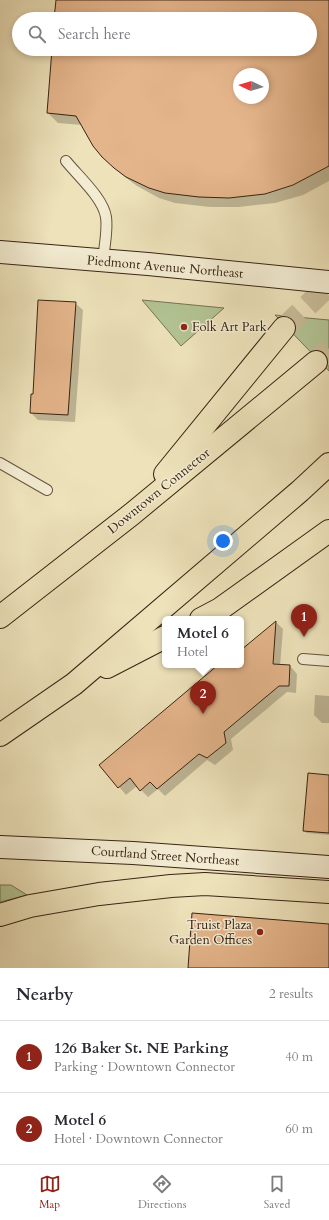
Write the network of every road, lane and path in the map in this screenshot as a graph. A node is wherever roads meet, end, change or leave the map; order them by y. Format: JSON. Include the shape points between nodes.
{"nodes":[{"id":1,"x":66,"y":161,"type":"dead end"},
{"id":2,"x":0,"y":252,"type":"edge"},
{"id":3,"x":103,"y":261,"type":"junction"},
{"id":4,"x":319,"y":281,"type":"edge"},
{"id":5,"x":284,"y":328,"type":"tunnel mouth"},
{"id":6,"x":316,"y":362,"type":"tunnel mouth"},
{"id":7,"x":0,"y":463,"type":"edge"},
{"id":8,"x":329,"y":464,"type":"edge"},
{"id":9,"x":47,"y":490,"type":"dead end"},
{"id":10,"x":132,"y":514,"type":"junction"},
{"id":11,"x":329,"y":531,"type":"edge"},
{"id":12,"x":207,"y":616,"type":"edge"},
{"id":13,"x":0,"y":617,"type":"edge"},
{"id":14,"x":162,"y":639,"type":"edge"},
{"id":15,"x":303,"y":659,"type":"dead end"},
{"id":16,"x":329,"y":661,"type":"edge"},
{"id":17,"x":74,"y":684,"type":"junction"},
{"id":18,"x":0,"y":735,"type":"edge"},
{"id":19,"x":0,"y":847,"type":"edge"},
{"id":20,"x":329,"y":867,"type":"edge"},
{"id":21,"x":329,"y":892,"type":"edge"},
{"id":22,"x":0,"y":915,"type":"edge"}],
"edges":[{"from":1,"to":3,"type":"lane","via":[[104,208],[106,222]]},
{"from":2,"to":3,"type":"main road","name":"Piedmont Avenue Northeast"},
{"from":3,"to":4,"type":"main road","name":"Piedmont Avenue Northeast"},
{"from":5,"to":10,"type":"highway"},
{"from":6,"to":10,"type":"highway","name":"Downtown Connector"},
{"from":7,"to":9,"type":"lane"},
{"from":8,"to":17,"type":"highway"},
{"from":10,"to":13,"type":"highway","name":"Downtown Connector"},
{"from":11,"to":12,"type":"highway"},
{"from":14,"to":17,"type":"highway"},
{"from":15,"to":16,"type":"lane"},
{"from":17,"to":18,"type":"highway"},
{"from":19,"to":20,"type":"main road","name":"Courtland Street Northeast"},
{"from":21,"to":22,"type":"highway","via":[[204,884],[171,886],[92,895],[30,906]]}]}
